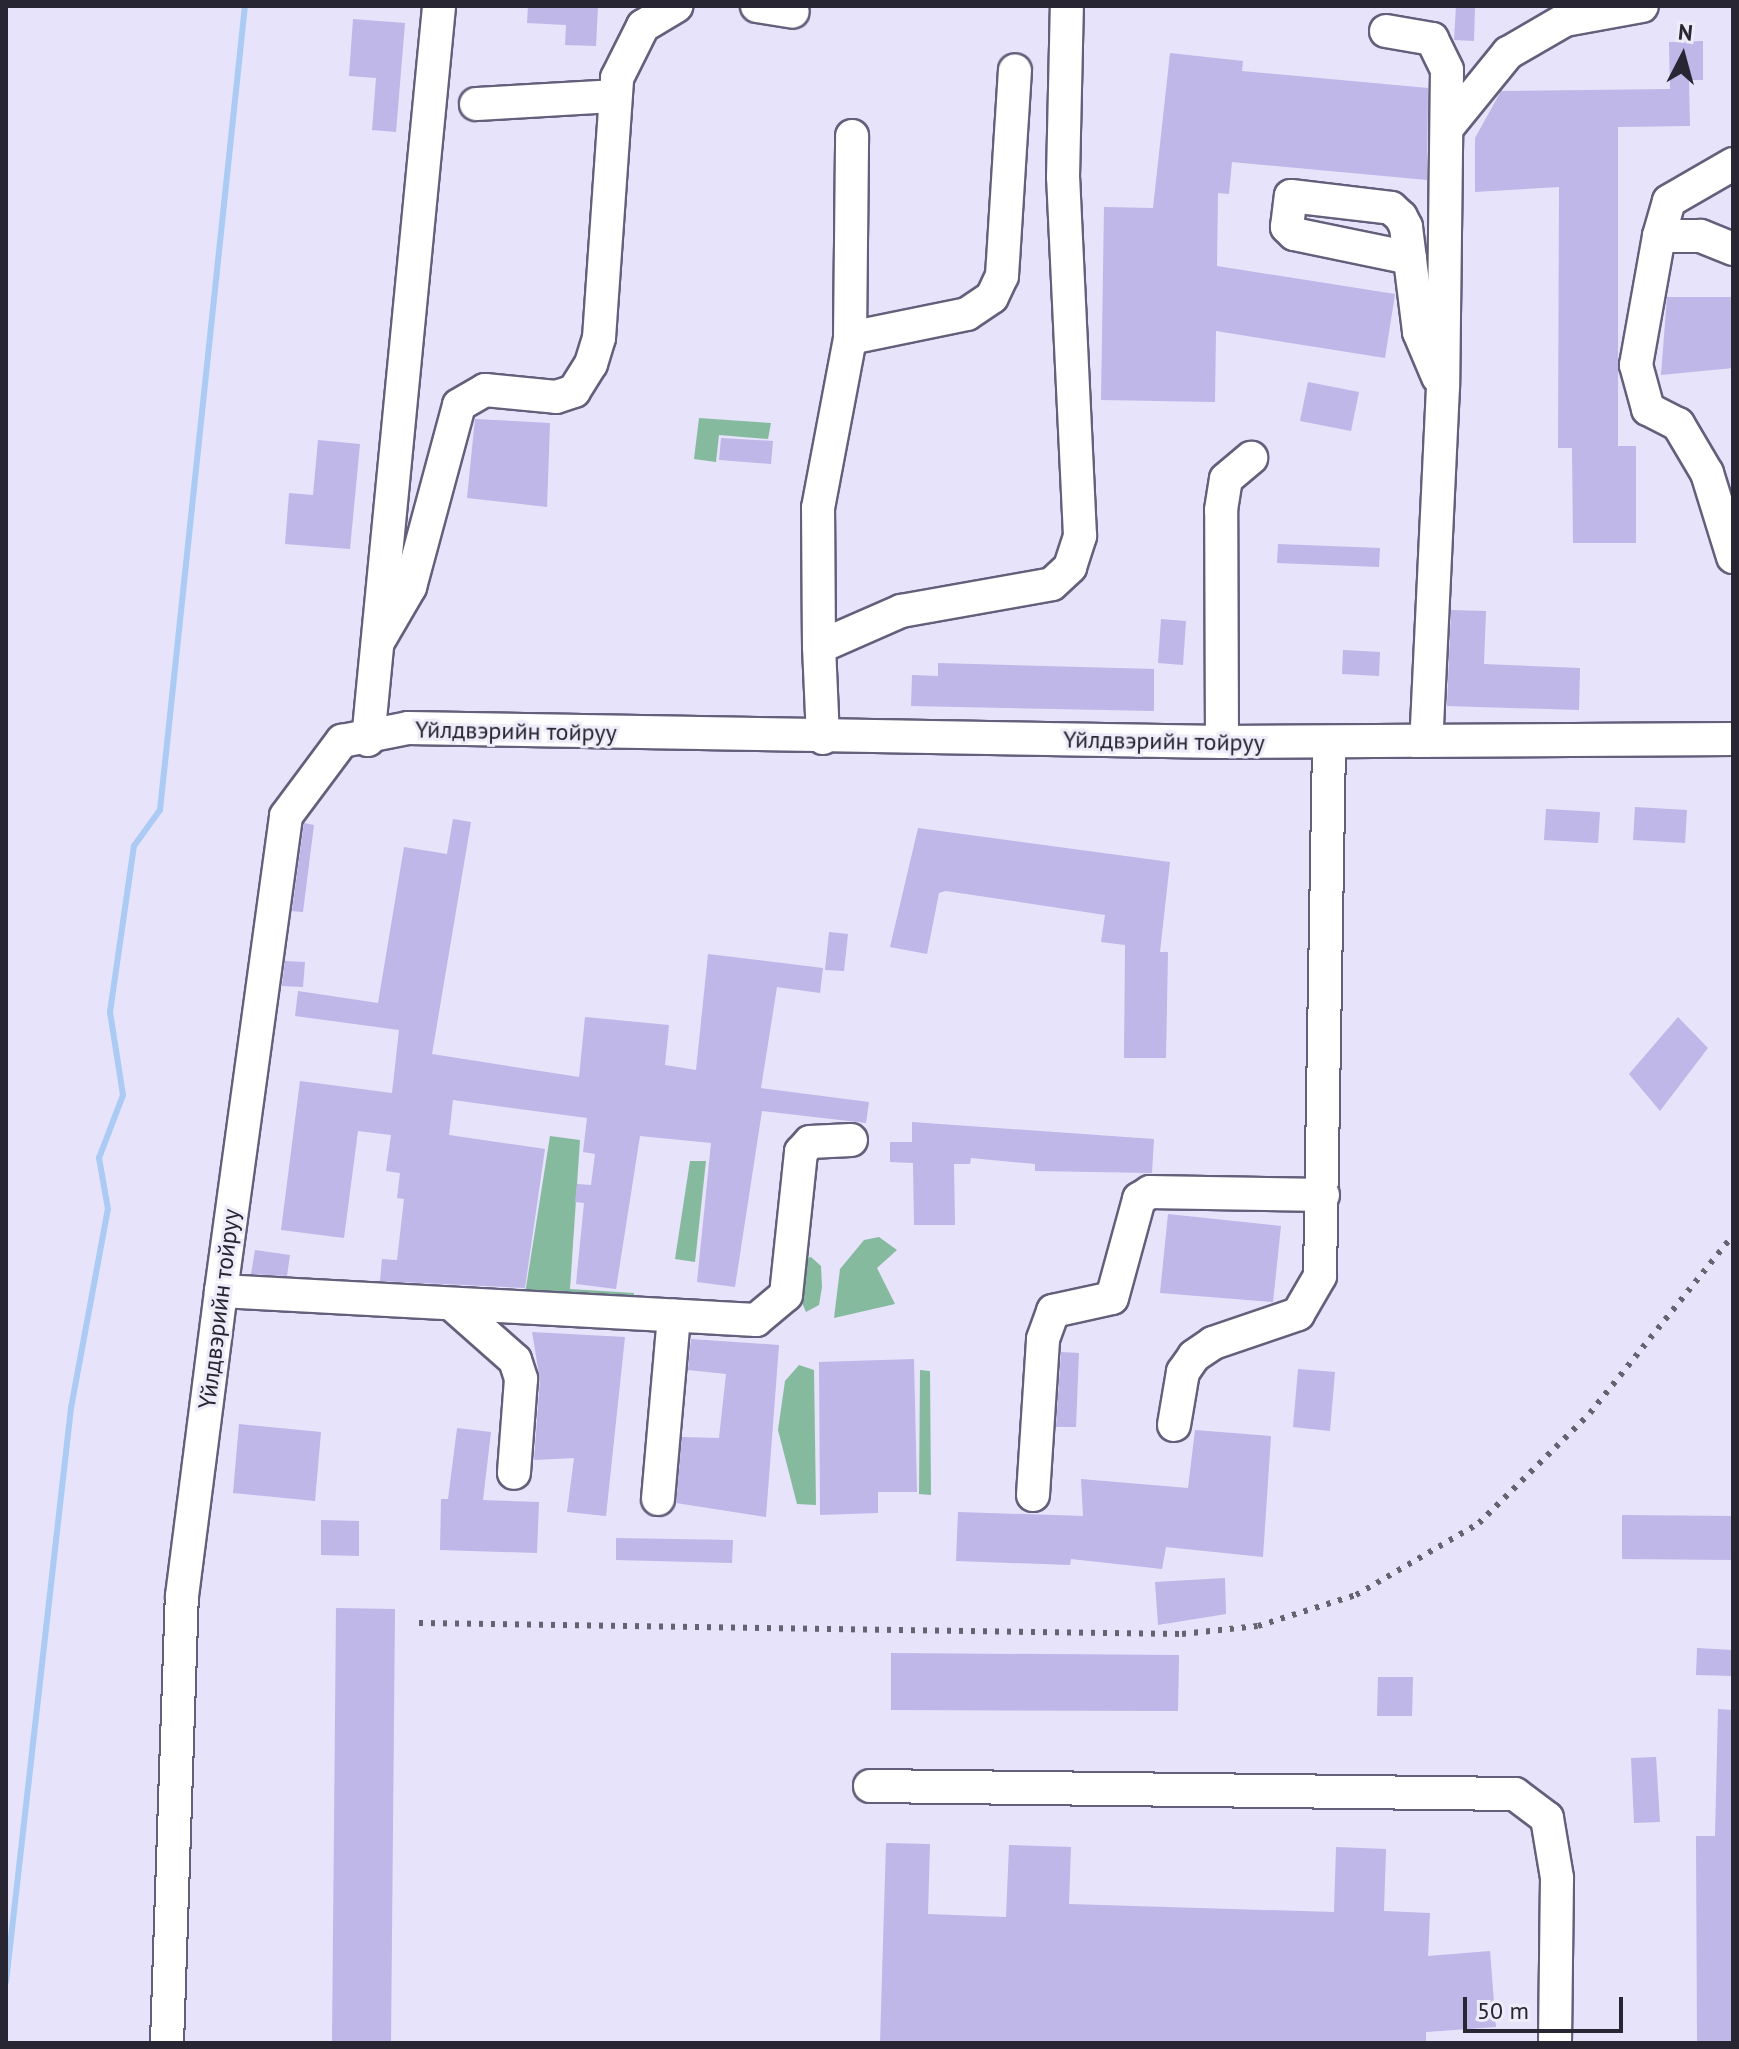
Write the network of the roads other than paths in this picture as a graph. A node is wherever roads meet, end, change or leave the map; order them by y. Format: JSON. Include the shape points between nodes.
{"nodes":[{"id":1,"x":439,"y":6,"type":"edge"},
{"id":2,"x":676,"y":6,"type":"edge"},
{"id":3,"x":757,"y":6,"type":"edge"},
{"id":4,"x":1067,"y":6,"type":"edge"},
{"id":5,"x":1642,"y":6,"type":"edge"},
{"id":6,"x":793,"y":12,"type":"dead end"},
{"id":7,"x":1386,"y":31,"type":"dead end"},
{"id":8,"x":1015,"y":70,"type":"dead end"},
{"id":9,"x":614,"y":96,"type":"junction"},
{"id":10,"x":476,"y":104,"type":"dead end"},
{"id":11,"x":1447,"y":128,"type":"junction"},
{"id":12,"x":852,"y":136,"type":"dead end"},
{"id":13,"x":1733,"y":164,"type":"edge"},
{"id":14,"x":1659,"y":236,"type":"junction"},
{"id":15,"x":1733,"y":249,"type":"edge"},
{"id":16,"x":1410,"y":258,"type":"dead end"},
{"id":17,"x":850,"y":338,"type":"junction"},
{"id":18,"x":1443,"y":387,"type":"junction"},
{"id":19,"x":1251,"y":458,"type":"dead end"},
{"id":20,"x":1733,"y":557,"type":"edge"},
{"id":21,"x":378,"y":642,"type":"junction"},
{"id":22,"x":819,"y":647,"type":"junction"},
{"id":23,"x":823,"y":738,"type":"junction"},
{"id":24,"x":1733,"y":739,"type":"edge"},
{"id":25,"x":368,"y":740,"type":"junction"},
{"id":26,"x":1426,"y":741,"type":"junction"},
{"id":27,"x":1222,"y":742,"type":"junction"},
{"id":28,"x":1329,"y":743,"type":"junction"},
{"id":29,"x":851,"y":1140,"type":"dead end"},
{"id":30,"x":1323,"y":1195,"type":"junction"},
{"id":31,"x":221,"y":1291,"type":"junction"},
{"id":32,"x":455,"y":1307,"type":"junction"},
{"id":33,"x":674,"y":1316,"type":"junction"},
{"id":34,"x":1174,"y":1425,"type":"dead end"},
{"id":35,"x":514,"y":1473,"type":"dead end"},
{"id":36,"x":1033,"y":1495,"type":"dead end"},
{"id":37,"x":658,"y":1499,"type":"dead end"},
{"id":38,"x":870,"y":1786,"type":"dead end"},
{"id":39,"x":167,"y":2043,"type":"edge"},
{"id":40,"x":1555,"y":2043,"type":"edge"}],
"edges":[{"from":1,"to":21,"type":"lane"},
{"from":2,"to":9,"type":"lane","via":[[643,26],[626,48]]},
{"from":3,"to":6,"type":"lane"},
{"from":4,"to":22,"type":"lane","via":[[1063,177],[1080,536],[1070,567],[1052,584],[901,611]]},
{"from":5,"to":11,"type":"lane","via":[[1565,20],[1508,53]]},
{"from":7,"to":11,"type":"lane","via":[[1432,39],[1442,52]]},
{"from":8,"to":17,"type":"lane","via":[[1002,276],[992,297],[967,314]]},
{"from":9,"to":10,"type":"lane"},
{"from":9,"to":21,"type":"lane","via":[[599,338],[591,364],[574,391],[556,397],[485,390],[459,405],[410,587]]},
{"from":11,"to":18,"type":"lane"},
{"from":12,"to":17,"type":"lane"},
{"from":13,"to":14,"type":"lane","via":[[1669,201]]},
{"from":14,"to":15,"type":"lane","via":[[1700,236]]},
{"from":14,"to":20,"type":"lane","via":[[1636,365],[1648,409],[1678,424],[1707,473]]},
{"from":16,"to":18,"type":"lane","via":[[1419,332]]},
{"from":17,"to":22,"type":"lane","via":[[818,508]]},
{"from":18,"to":26,"type":"lane"},
{"from":19,"to":27,"type":"lane","via":[[1226,479],[1221,510]]},
{"from":21,"to":25,"type":"lane"},
{"from":22,"to":23,"type":"lane"},
{"from":23,"to":25,"type":"lane","name":"Үйлдвэрийн тойруу","via":[[408,728]]},
{"from":23,"to":27,"type":"lane","name":"Үйлдвэрийн тойруу"},
{"from":24,"to":26,"type":"lane","name":"Үйлдвэрийн тойруу"},
{"from":25,"to":31,"type":"lane","name":"Үйлдвэрийн тойруу","via":[[342,741],[286,816]]},
{"from":26,"to":28,"type":"lane","name":"Үйлдвэрийн тойруу"},
{"from":27,"to":28,"type":"lane","name":"Үйлдвэрийн тойруу"},
{"from":28,"to":30,"type":"lane"},
{"from":29,"to":33,"type":"lane","via":[[810,1142],[801,1152],[781,1306],[756,1320]]},
{"from":30,"to":34,"type":"lane","via":[[1320,1276],[1310,1303],[1194,1356],[1183,1372]]},
{"from":30,"to":36,"type":"lane","via":[[1150,1192],[1139,1199],[1112,1298],[1053,1311],[1043,1339]]},
{"from":31,"to":32,"type":"lane"},
{"from":31,"to":39,"type":"lane","name":"Үйлдвэрийн тойруу","via":[[182,1596]]},
{"from":32,"to":33,"type":"lane"},
{"from":32,"to":35,"type":"lane","via":[[515,1360],[521,1379]]},
{"from":33,"to":37,"type":"lane"},
{"from":38,"to":40,"type":"lane","via":[[1515,1794],[1547,1818],[1557,1878]]}]}
